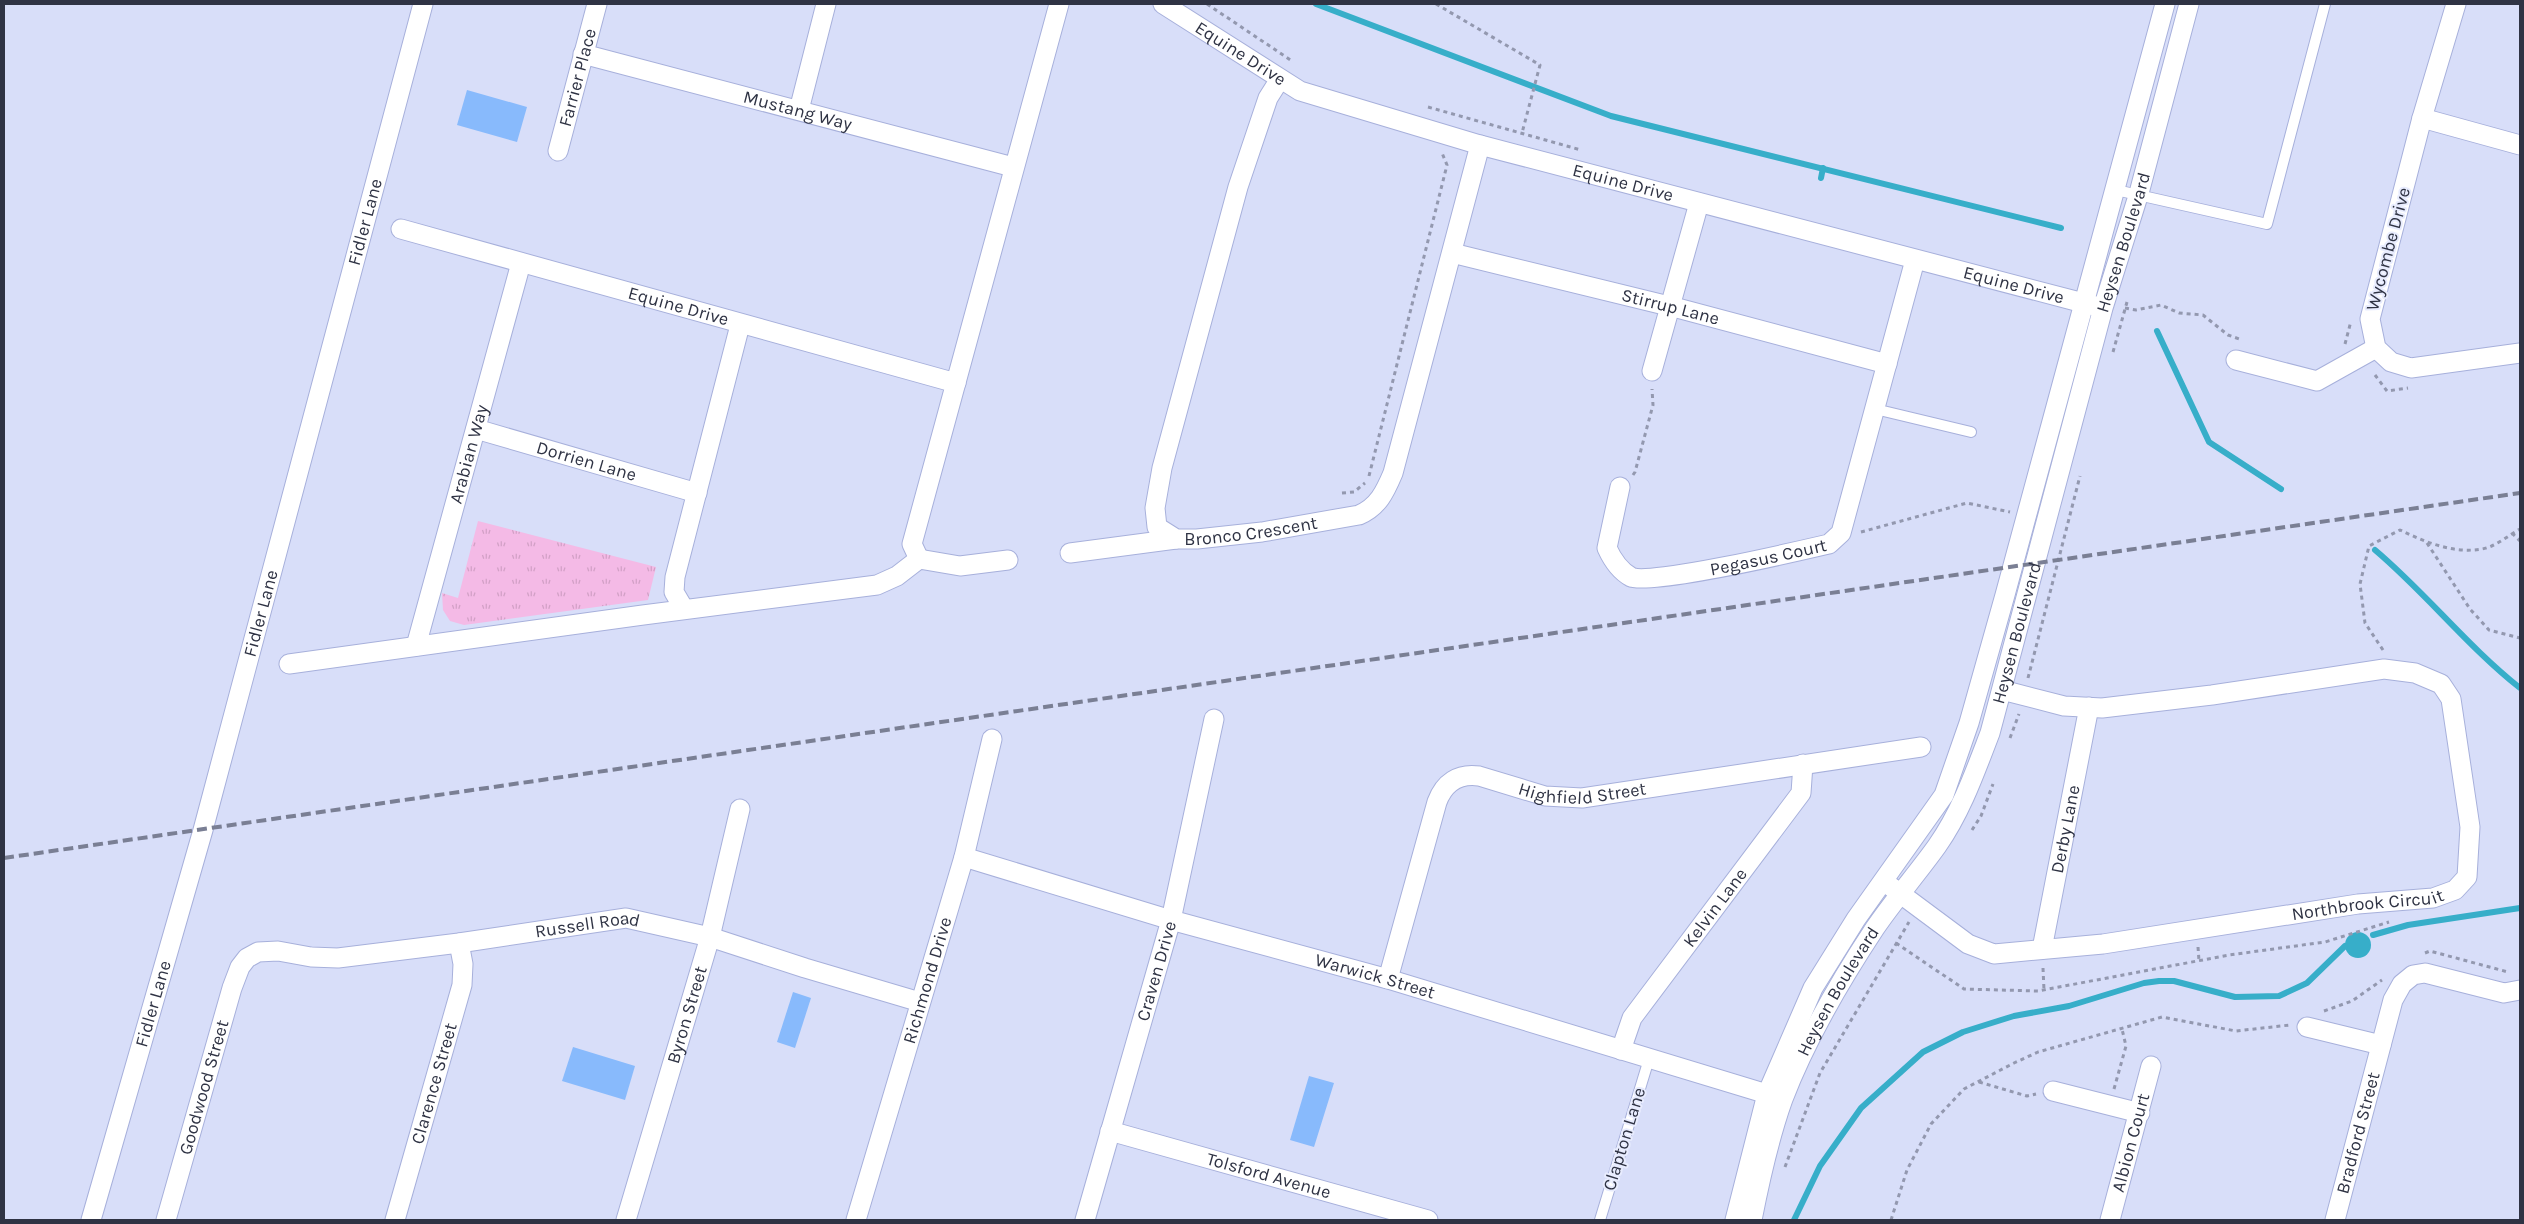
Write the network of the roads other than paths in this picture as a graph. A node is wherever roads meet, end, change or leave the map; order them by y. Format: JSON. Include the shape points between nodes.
{"nodes":[{"id":1,"x":423,"y":4,"type":"edge"},
{"id":2,"x":597,"y":4,"type":"edge"},
{"id":3,"x":826,"y":4,"type":"edge"},
{"id":4,"x":1059,"y":4,"type":"edge"},
{"id":5,"x":1163,"y":4,"type":"edge"},
{"id":6,"x":2165,"y":4,"type":"edge"},
{"id":7,"x":2190,"y":4,"type":"edge"},
{"id":8,"x":2325,"y":4,"type":"edge"},
{"id":9,"x":2456,"y":4,"type":"edge"},
{"id":10,"x":583,"y":54,"type":"junction"},
{"id":11,"x":1280,"y":79,"type":"junction"},
{"id":12,"x":799,"y":110,"type":"junction"},
{"id":13,"x":2422,"y":118,"type":"junction"},
{"id":14,"x":1480,"y":145,"type":"junction"},
{"id":15,"x":2520,"y":145,"type":"edge"},
{"id":16,"x":558,"y":151,"type":"dead end"},
{"id":17,"x":1014,"y":167,"type":"junction"},
{"id":18,"x":2116,"y":190,"type":"junction"},
{"id":19,"x":2139,"y":193,"type":"junction"},
{"id":20,"x":1699,"y":203,"type":"junction"},
{"id":21,"x":401,"y":229,"type":"dead end"},
{"id":22,"x":1452,"y":253,"type":"junction"},
{"id":23,"x":1915,"y":260,"type":"junction"},
{"id":24,"x":521,"y":263,"type":"junction"},
{"id":25,"x":2082,"y":303,"type":"junction"},
{"id":26,"x":1669,"y":307,"type":"junction"},
{"id":27,"x":2103,"y":308,"type":"junction"},
{"id":28,"x":740,"y":324,"type":"junction"},
{"id":29,"x":2376,"y":348,"type":"junction"},
{"id":30,"x":2520,"y":353,"type":"edge"},
{"id":31,"x":2236,"y":360,"type":"dead end"},
{"id":32,"x":1887,"y":364,"type":"junction"},
{"id":33,"x":1652,"y":371,"type":"road end"},
{"id":34,"x":956,"y":383,"type":"junction"},
{"id":35,"x":1874,"y":409,"type":"junction"},
{"id":36,"x":476,"y":429,"type":"junction"},
{"id":37,"x":1971,"y":432,"type":"dead end"},
{"id":38,"x":1620,"y":487,"type":"road end"},
{"id":39,"x":697,"y":492,"type":"junction"},
{"id":40,"x":1176,"y":539,"type":"junction"},
{"id":41,"x":1070,"y":553,"type":"dead end"},
{"id":42,"x":918,"y":559,"type":"junction"},
{"id":43,"x":1008,"y":560,"type":"dead end"},
{"id":44,"x":684,"y":609,"type":"junction"},
{"id":45,"x":416,"y":646,"type":"junction"},
{"id":46,"x":290,"y":664,"type":"dead end"},
{"id":47,"x":2002,"y":690,"type":"junction"},
{"id":48,"x":2090,"y":708,"type":"junction"},
{"id":49,"x":1214,"y":719,"type":"dead end"},
{"id":50,"x":992,"y":739,"type":"dead end"},
{"id":51,"x":1921,"y":747,"type":"dead end"},
{"id":52,"x":1803,"y":764,"type":"junction"},
{"id":53,"x":740,"y":808,"type":"dead end"},
{"id":54,"x":964,"y":857,"type":"junction"},
{"id":55,"x":1883,"y":881,"type":"junction"},
{"id":56,"x":1899,"y":894,"type":"junction"},
{"id":57,"x":1171,"y":920,"type":"junction"},
{"id":58,"x":710,"y":936,"type":"junction"},
{"id":59,"x":459,"y":943,"type":"junction"},
{"id":60,"x":2042,"y":949,"type":"junction"},
{"id":61,"x":247,"y":958,"type":"joint"},
{"id":62,"x":1388,"y":979,"type":"junction"},
{"id":63,"x":2520,"y":990,"type":"edge"},
{"id":64,"x":920,"y":1002,"type":"junction"},
{"id":65,"x":2307,"y":1027,"type":"road end"},
{"id":66,"x":2381,"y":1046,"type":"junction"},
{"id":67,"x":1621,"y":1050,"type":"junction"},
{"id":68,"x":1649,"y":1059,"type":"junction"},
{"id":69,"x":2151,"y":1066,"type":"dead end"},
{"id":70,"x":2053,"y":1091,"type":"road end"},
{"id":71,"x":1775,"y":1097,"type":"junction"},
{"id":72,"x":2140,"y":1113,"type":"junction"},
{"id":73,"x":1110,"y":1131,"type":"junction"},
{"id":74,"x":90,"y":1220,"type":"edge"},
{"id":75,"x":166,"y":1220,"type":"edge"},
{"id":76,"x":395,"y":1220,"type":"edge"},
{"id":77,"x":626,"y":1220,"type":"edge"},
{"id":78,"x":856,"y":1220,"type":"edge"},
{"id":79,"x":1085,"y":1220,"type":"edge"},
{"id":80,"x":1428,"y":1220,"type":"edge"},
{"id":81,"x":1600,"y":1220,"type":"edge"},
{"id":82,"x":1735,"y":1220,"type":"edge"},
{"id":83,"x":1752,"y":1220,"type":"edge"},
{"id":84,"x":2110,"y":1220,"type":"edge"},
{"id":85,"x":2335,"y":1220,"type":"edge"}],
"edges":[{"from":1,"to":74,"type":"street","name":"Fidler Lane","via":[[206,820]]},
{"from":2,"to":10,"type":"street","name":"Farrier Place"},
{"from":3,"to":12,"type":"street"},
{"from":4,"to":17,"type":"street"},
{"from":5,"to":11,"type":"street","name":"Equine Drive"},
{"from":6,"to":18,"type":"street","name":"Heysen Boulevard"},
{"from":7,"to":19,"type":"street","name":"Heysen Boulevard"},
{"from":8,"to":19,"type":"lane","via":[[2267,224]]},
{"from":9,"to":13,"type":"street","name":"Wycombe Drive"},
{"from":10,"to":12,"type":"street","name":"Mustang Way"},
{"from":10,"to":16,"type":"street","name":"Farrier Place"},
{"from":11,"to":14,"type":"street","name":"Equine Drive","via":[[1300,91]]},
{"from":11,"to":40,"type":"street","name":"Bronco Crescent","via":[[1268,98],[1238,187],[1162,468],[1155,508],[1157,527]]},
{"from":12,"to":17,"type":"street","name":"Mustang Way"},
{"from":13,"to":15,"type":"street"},
{"from":13,"to":29,"type":"street","name":"Wycombe Drive","via":[[2370,319]]},
{"from":14,"to":20,"type":"street","name":"Equine Drive"},
{"from":14,"to":22,"type":"street","name":"Bronco Crescent"},
{"from":17,"to":34,"type":"street"},
{"from":18,"to":19,"type":"lane"},
{"from":18,"to":25,"type":"street","name":"Heysen Boulevard"},
{"from":19,"to":27,"type":"street","name":"Heysen Boulevard"},
{"from":20,"to":23,"type":"street","name":"Equine Drive"},
{"from":20,"to":26,"type":"street"},
{"from":21,"to":24,"type":"street","name":"Equine Drive"},
{"from":22,"to":26,"type":"street","name":"Stirrup Lane"},
{"from":22,"to":40,"type":"street","name":"Bronco Crescent","via":[[1393,473],[1372,510],[1262,532]]},
{"from":23,"to":25,"type":"street","name":"Equine Drive"},
{"from":23,"to":32,"type":"street","name":"Pegasus Court"},
{"from":24,"to":28,"type":"street","name":"Equine Drive"},
{"from":24,"to":36,"type":"street","name":"Arabian Way"},
{"from":25,"to":27,"type":"street","name":"Equine Drive"},
{"from":25,"to":55,"type":"street","name":"Heysen Boulevard","via":[[1969,723],[1944,795]]},
{"from":26,"to":32,"type":"street","name":"Stirrup Lane"},
{"from":26,"to":33,"type":"street"},
{"from":27,"to":47,"type":"street","name":"Heysen Boulevard"},
{"from":28,"to":34,"type":"street","name":"Equine Drive"},
{"from":28,"to":39,"type":"street"},
{"from":29,"to":30,"type":"street","via":[[2390,362],[2411,368]]},
{"from":29,"to":31,"type":"street","via":[[2317,381]]},
{"from":32,"to":35,"type":"street","name":"Pegasus Court"},
{"from":34,"to":42,"type":"street","via":[[912,544]]},
{"from":35,"to":37,"type":"lane"},
{"from":35,"to":38,"type":"street","name":"Pegasus Court","via":[[1841,533],[1828,544],[1647,579],[1632,577],[1614,562],[1606,548]]},
{"from":36,"to":39,"type":"street","name":"Dorrien Lane"},
{"from":36,"to":45,"type":"street","name":"Arabian Way"},
{"from":39,"to":44,"type":"street","via":[[675,577],[674,592]]},
{"from":40,"to":41,"type":"street"},
{"from":42,"to":43,"type":"street","via":[[960,566]]},
{"from":42,"to":44,"type":"street","via":[[897,576],[878,585]]},
{"from":44,"to":45,"type":"street"},
{"from":45,"to":46,"type":"street"},
{"from":47,"to":48,"type":"street","name":"Northbrook Circuit","via":[[2064,706]]},
{"from":47,"to":56,"type":"street","name":"Heysen Boulevard","via":[[1968,791],[1937,846]]},
{"from":48,"to":60,"type":"street","name":"Derby Lane"},
{"from":48,"to":60,"type":"street","name":"Northbrook Circuit","via":[[2212,695],[2384,669],[2416,673],[2441,684],[2451,699],[2470,827],[2467,877],[2455,890],[2433,898],[2358,904],[2103,944]]},
{"from":49,"to":57,"type":"street","name":"Craven Drive"},
{"from":50,"to":54,"type":"street","name":"Richmond Drive"},
{"from":51,"to":52,"type":"street","name":"Highfield Street"},
{"from":52,"to":62,"type":"street","name":"Highfield Street","via":[[1582,798],[1545,796],[1479,776],[1456,779],[1444,788],[1437,802]]},
{"from":52,"to":67,"type":"street","name":"Kelvin Lane","via":[[1801,793],[1632,1018]]},
{"from":53,"to":58,"type":"street","name":"Byron Street"},
{"from":54,"to":57,"type":"street","name":"Warwick Street"},
{"from":54,"to":64,"type":"street","name":"Richmond Drive"},
{"from":55,"to":56,"type":"street","name":"Northbrook Circuit"},
{"from":55,"to":71,"type":"street","name":"Heysen Boulevard","via":[[1813,988]]},
{"from":56,"to":60,"type":"street","name":"Northbrook Circuit","via":[[1968,944],[1994,954]]},
{"from":56,"to":71,"type":"street","name":"Heysen Boulevard","via":[[1840,985]]},
{"from":57,"to":62,"type":"street","name":"Warwick Street"},
{"from":57,"to":73,"type":"street","name":"Craven Drive"},
{"from":58,"to":59,"type":"street","name":"Russell Road","via":[[626,918]]},
{"from":58,"to":64,"type":"street","name":"Russell Road"},
{"from":58,"to":77,"type":"street","name":"Byron Street"},
{"from":59,"to":61,"type":"street","name":"Russell Road","via":[[338,958],[278,951],[258,952]]},
{"from":59,"to":76,"type":"street","name":"Clarence Street","via":[[462,985]]},
{"from":61,"to":75,"type":"street","name":"Goodwood Street","via":[[232,988]]},
{"from":62,"to":67,"type":"street","name":"Warwick Street"},
{"from":63,"to":66,"type":"street","name":"Bradford Street","via":[[2504,993],[2432,973],[2413,975],[2402,984],[2393,1000]]},
{"from":64,"to":78,"type":"street","name":"Richmond Drive"},
{"from":65,"to":66,"type":"street"},
{"from":66,"to":85,"type":"street","name":"Bradford Street"},
{"from":67,"to":68,"type":"street","name":"Warwick Street"},
{"from":68,"to":71,"type":"street","name":"Warwick Street"},
{"from":68,"to":81,"type":"lane","name":"Clapton Lane"},
{"from":69,"to":72,"type":"street","name":"Albion Court"},
{"from":70,"to":72,"type":"street"},
{"from":71,"to":82,"type":"street","name":"Heysen Boulevard"},
{"from":71,"to":83,"type":"street","name":"Heysen Boulevard"},
{"from":72,"to":84,"type":"street","name":"Albion Court"},
{"from":73,"to":79,"type":"street","name":"Craven Drive"},
{"from":73,"to":80,"type":"street","name":"Tolsford Avenue"}]}
